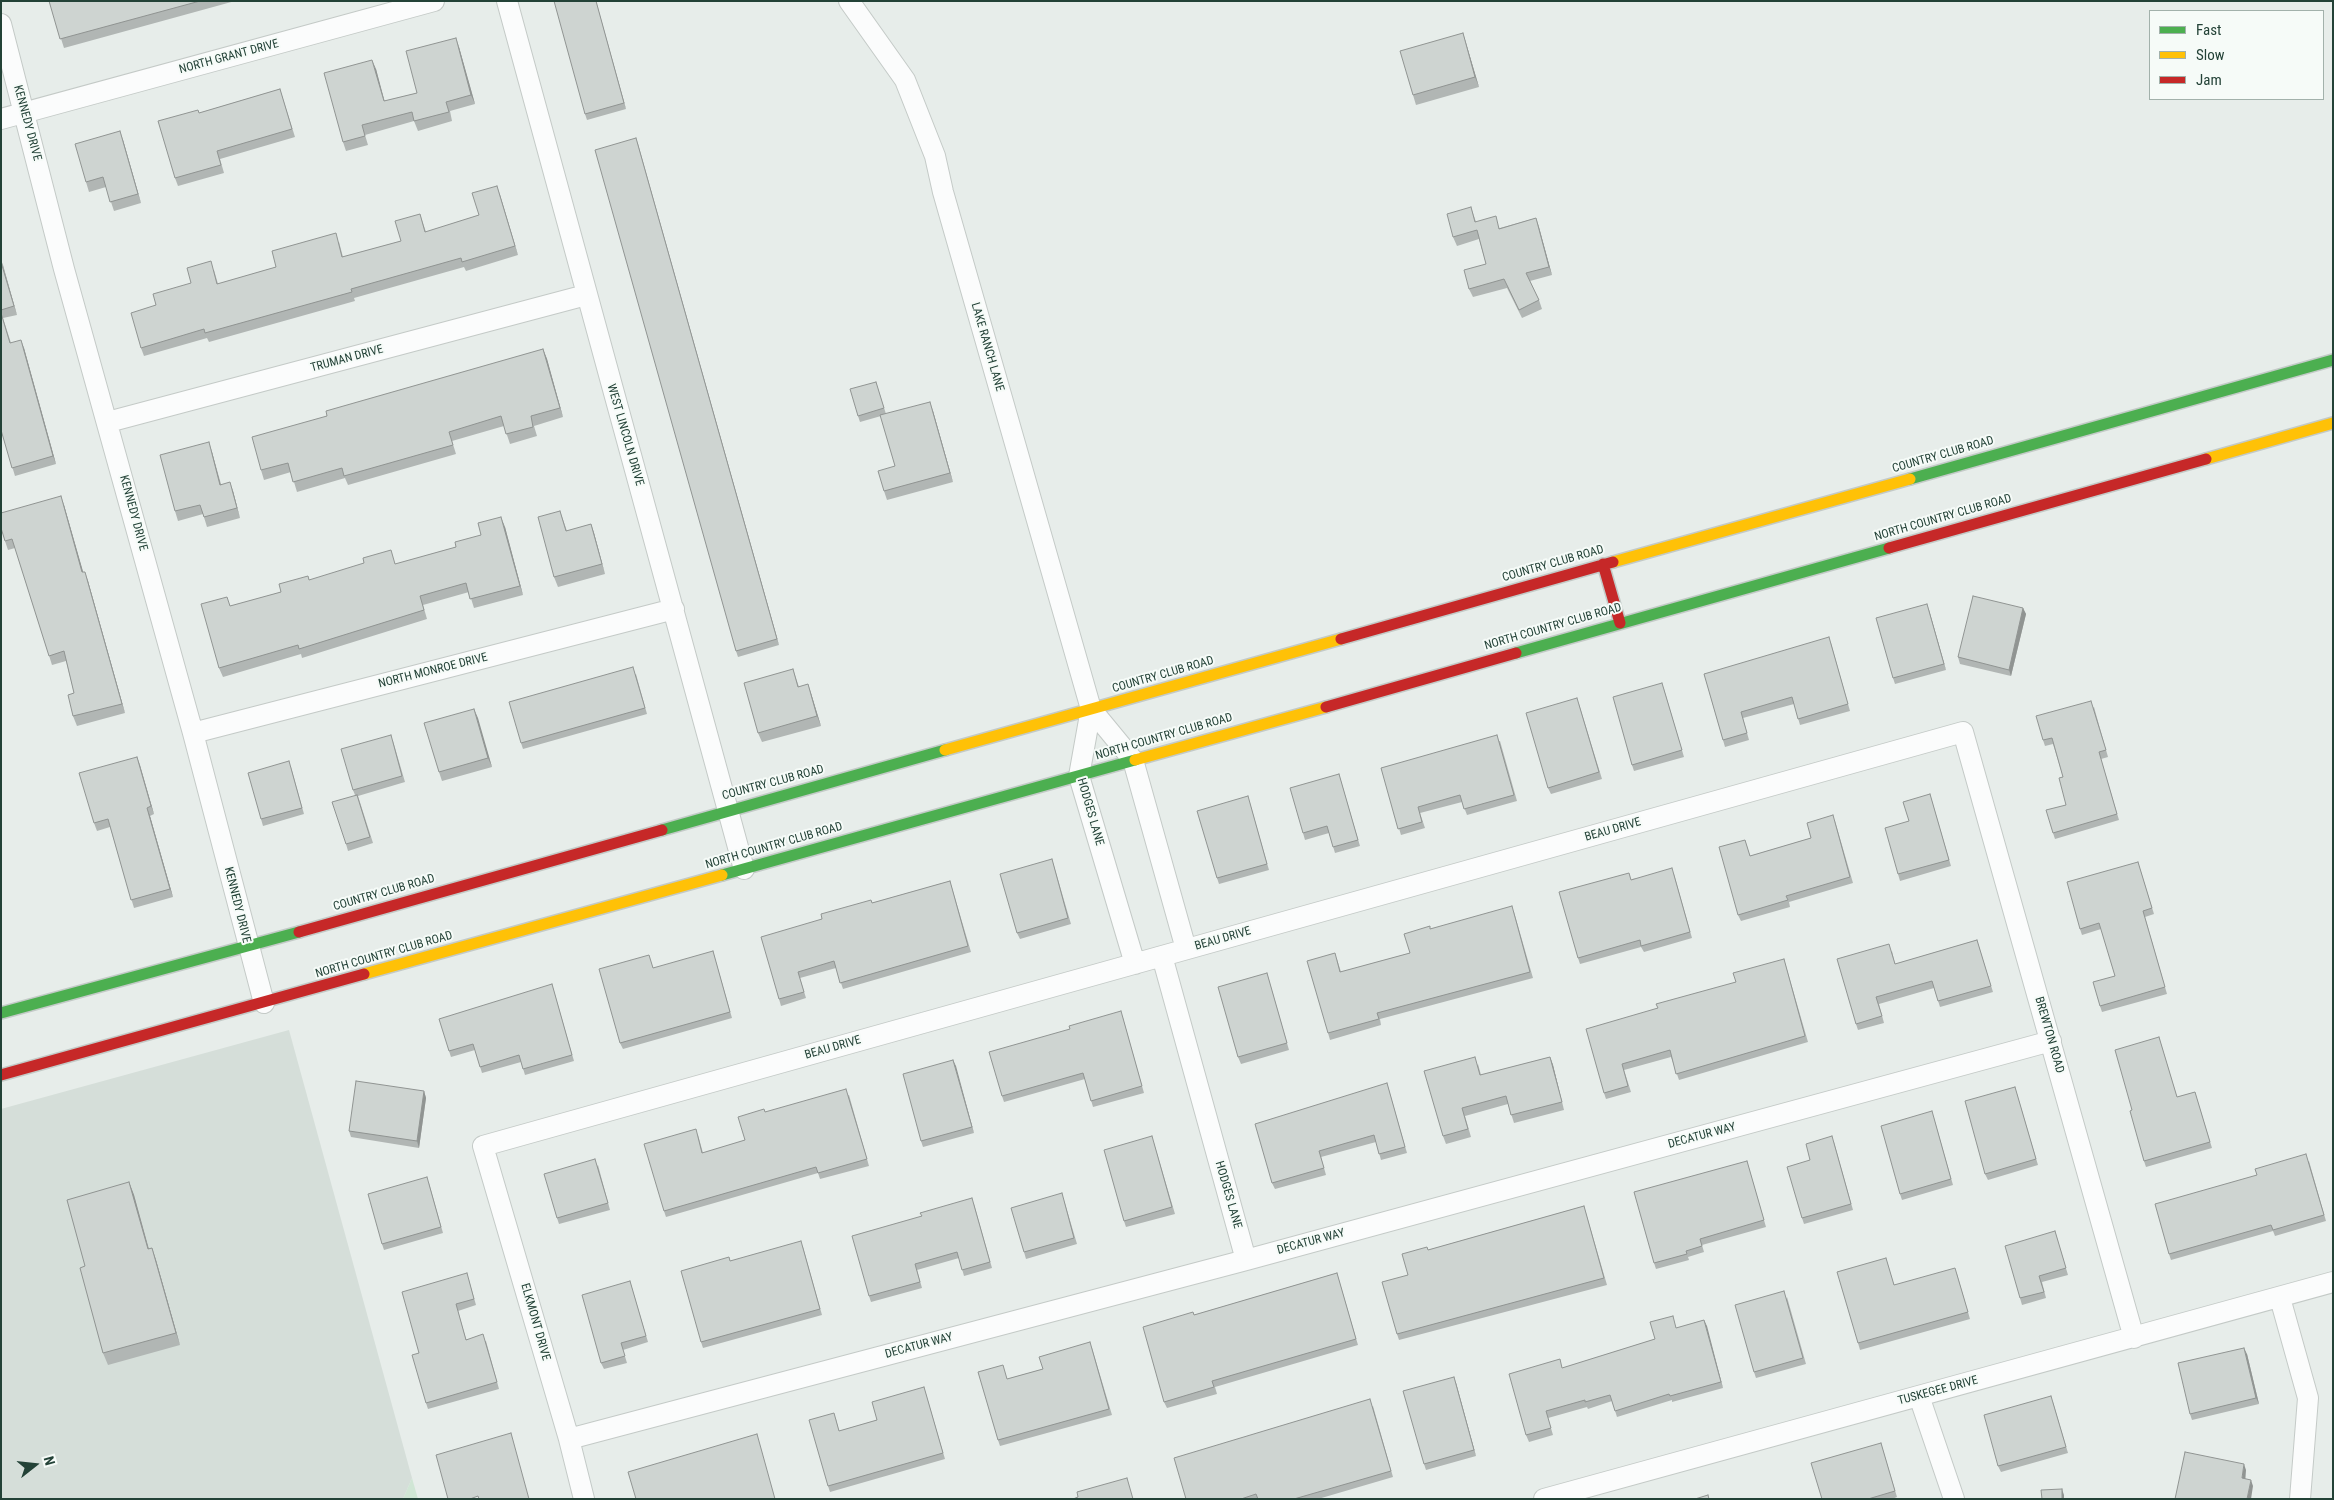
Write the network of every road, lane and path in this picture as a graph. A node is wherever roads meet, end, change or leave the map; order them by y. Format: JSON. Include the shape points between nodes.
{"nodes":[{"id":1,"x":434,"y":1,"type":"edge"},
{"id":2,"x":507,"y":1,"type":"edge"},
{"id":3,"x":849,"y":1,"type":"edge"},
{"id":4,"x":1,"y":24,"type":"edge"},
{"id":5,"x":25,"y":112,"type":"junction"},
{"id":6,"x":1,"y":119,"type":"edge"},
{"id":7,"x":586,"y":295,"type":"junction"},
{"id":8,"x":2333,"y":360,"type":"edge"},
{"id":9,"x":108,"y":422,"type":"junction"},
{"id":10,"x":2333,"y":423,"type":"edge"},
{"id":11,"x":1603,"y":564,"type":"junction"},
{"id":12,"x":674,"y":609,"type":"junction"},
{"id":13,"x":1620,"y":623,"type":"junction"},
{"id":14,"x":1091,"y":710,"type":"junction"},
{"id":15,"x":1963,"y":732,"type":"joint"},
{"id":16,"x":193,"y":733,"type":"junction"},
{"id":17,"x":1133,"y":760,"type":"junction"},
{"id":18,"x":1079,"y":776,"type":"junction"},
{"id":19,"x":729,"y":810,"type":"junction"},
{"id":20,"x":744,"y":869,"type":"junction"},
{"id":21,"x":248,"y":946,"type":"junction"},
{"id":22,"x":1186,"y":949,"type":"junction"},
{"id":23,"x":1162,"y":956,"type":"junction"},
{"id":24,"x":1135,"y":964,"type":"junction"},
{"id":25,"x":264,"y":1003,"type":"junction"},
{"id":26,"x":1,"y":1013,"type":"edge"},
{"id":27,"x":2051,"y":1041,"type":"junction"},
{"id":28,"x":1,"y":1075,"type":"edge"},
{"id":29,"x":483,"y":1146,"type":"joint"},
{"id":30,"x":1246,"y":1260,"type":"junction"},
{"id":31,"x":2333,"y":1282,"type":"edge"},
{"id":32,"x":2280,"y":1298,"type":"junction"},
{"id":33,"x":2134,"y":1338,"type":"junction"},
{"id":34,"x":1920,"y":1396,"type":"junction"},
{"id":35,"x":569,"y":1439,"type":"junction"},
{"id":36,"x":1568,"y":1496,"type":"edge"},
{"id":37,"x":584,"y":1499,"type":"edge"},
{"id":38,"x":1544,"y":1499,"type":"edge"},
{"id":39,"x":1954,"y":1499,"type":"edge"},
{"id":40,"x":2300,"y":1499,"type":"edge"}],
"edges":[{"from":1,"to":5,"type":"street","name":"NORTH GRANT DRIVE"},
{"from":2,"to":7,"type":"street","name":"WEST LINCOLN DRIVE"},
{"from":3,"to":14,"type":"street","name":"LAKE RANCH LANE","via":[[906,80],[935,156]]},
{"from":4,"to":5,"type":"street","name":"KENNEDY DRIVE"},
{"from":5,"to":6,"type":"street","name":"NORTH GRANT DRIVE"},
{"from":5,"to":9,"type":"street","name":"KENNEDY DRIVE","via":[[64,269]]},
{"from":7,"to":9,"type":"street","name":"TRUMAN DRIVE"},
{"from":7,"to":12,"type":"street","name":"WEST LINCOLN DRIVE"},
{"from":8,"to":11,"type":"main road","name":"COUNTRY CLUB ROAD"},
{"from":9,"to":16,"type":"street","name":"KENNEDY DRIVE"},
{"from":10,"to":13,"type":"main road","name":"NORTH COUNTRY CLUB ROAD"},
{"from":11,"to":13,"type":"main road"},
{"from":11,"to":14,"type":"main road","name":"COUNTRY CLUB ROAD"},
{"from":12,"to":16,"type":"street","name":"NORTH MONROE DRIVE"},
{"from":12,"to":19,"type":"street","name":"WEST LINCOLN DRIVE"},
{"from":13,"to":17,"type":"main road","name":"NORTH COUNTRY CLUB ROAD"},
{"from":14,"to":17,"type":"street"},
{"from":14,"to":18,"type":"street","name":"HODGES LANE"},
{"from":14,"to":19,"type":"main road","name":"COUNTRY CLUB ROAD"},
{"from":15,"to":22,"type":"street","name":"BEAU DRIVE"},
{"from":15,"to":27,"type":"street","name":"BREWTON ROAD"},
{"from":16,"to":21,"type":"street","name":"KENNEDY DRIVE"},
{"from":17,"to":18,"type":"main road","name":"NORTH COUNTRY CLUB ROAD"},
{"from":17,"to":22,"type":"street"},
{"from":18,"to":20,"type":"main road","name":"NORTH COUNTRY CLUB ROAD"},
{"from":18,"to":24,"type":"street","name":"HODGES LANE"},
{"from":19,"to":20,"type":"street","name":"WEST LINCOLN DRIVE"},
{"from":19,"to":21,"type":"main road","name":"COUNTRY CLUB ROAD"},
{"from":20,"to":25,"type":"main road","name":"NORTH COUNTRY CLUB ROAD"},
{"from":21,"to":25,"type":"street","name":"KENNEDY DRIVE"},
{"from":21,"to":26,"type":"main road","name":"COUNTRY CLUB ROAD"},
{"from":22,"to":23,"type":"street","name":"BEAU DRIVE"},
{"from":23,"to":24,"type":"street","name":"BEAU DRIVE"},
{"from":23,"to":30,"type":"street","name":"HODGES LANE"},
{"from":24,"to":29,"type":"street","name":"BEAU DRIVE"},
{"from":25,"to":28,"type":"main road","name":"NORTH COUNTRY CLUB ROAD"},
{"from":27,"to":30,"type":"street","name":"DECATUR WAY"},
{"from":27,"to":33,"type":"street","name":"BREWTON ROAD"},
{"from":29,"to":35,"type":"street","name":"ELKMONT DRIVE"},
{"from":30,"to":35,"type":"street","name":"DECATUR WAY"},
{"from":31,"to":32,"type":"street","name":"TUSKEGEE DRIVE"},
{"from":32,"to":33,"type":"street","name":"TUSKEGEE DRIVE"},
{"from":32,"to":40,"type":"street","via":[[2308,1398]]},
{"from":33,"to":34,"type":"street","name":"TUSKEGEE DRIVE"},
{"from":34,"to":36,"type":"street","name":"TUSKEGEE DRIVE"},
{"from":34,"to":39,"type":"street"},
{"from":35,"to":37,"type":"street","name":"ELKMONT DRIVE"},
{"from":36,"to":38,"type":"street","name":"TUSKEGEE DRIVE"}]}
